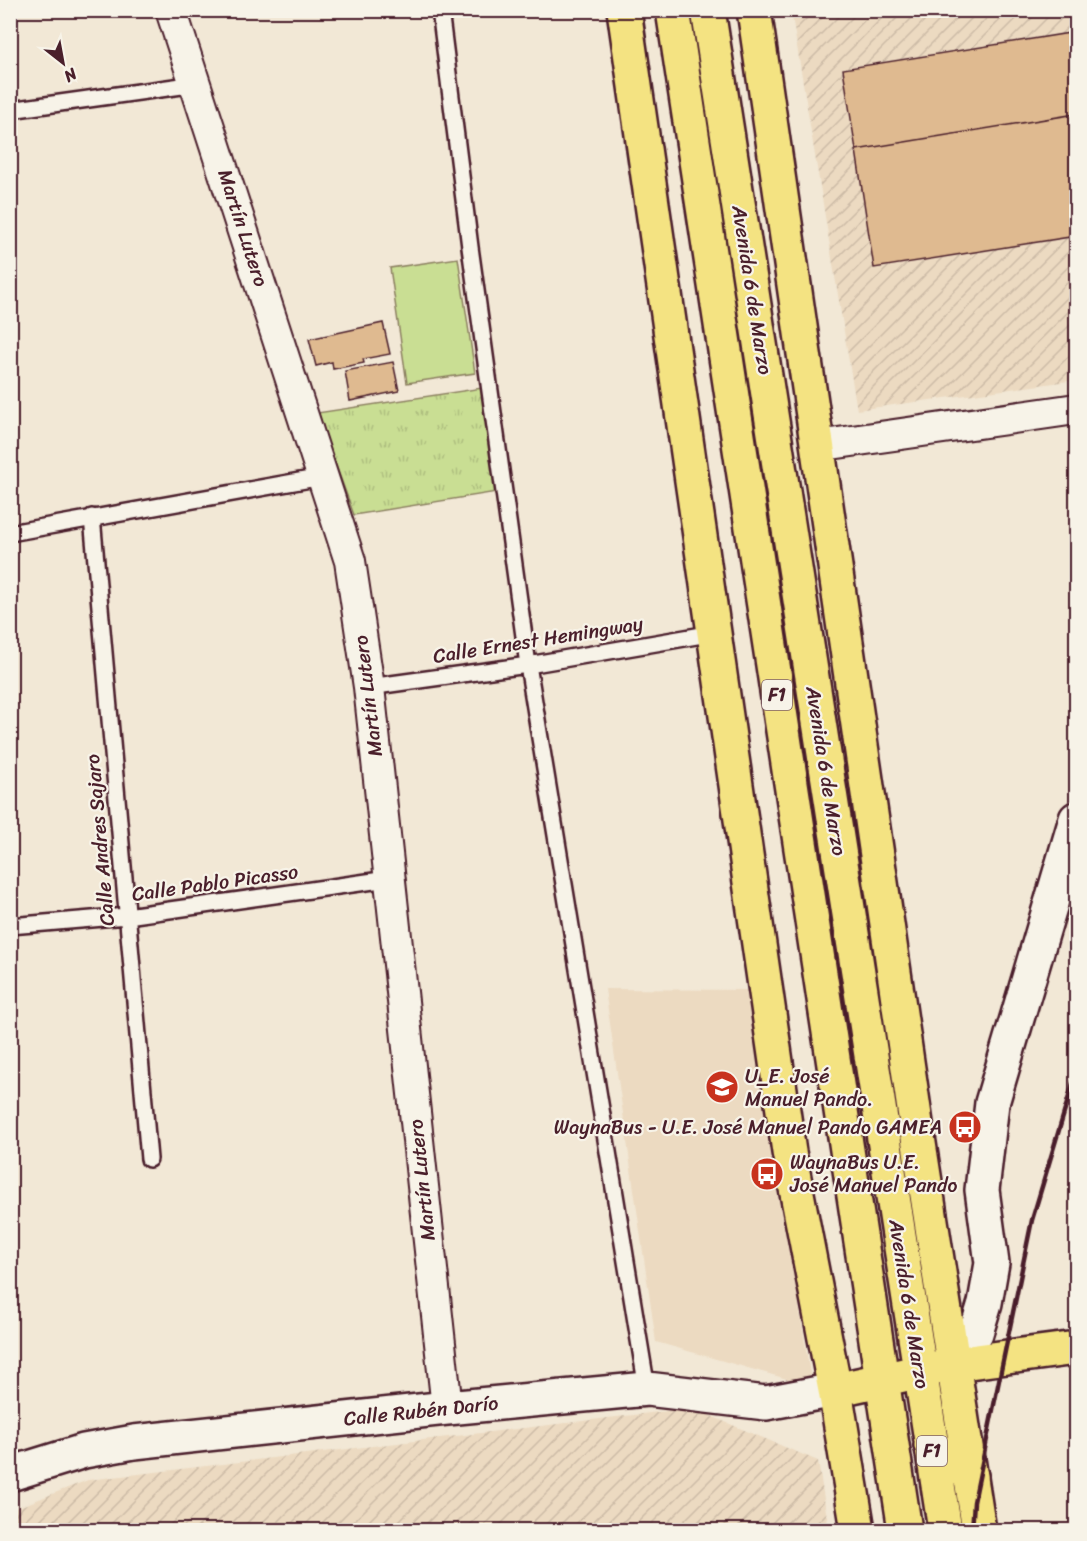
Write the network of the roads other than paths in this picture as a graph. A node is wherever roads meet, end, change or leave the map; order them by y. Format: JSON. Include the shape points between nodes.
{"nodes":[{"id":1,"x":171,"y":10,"type":"edge"},
{"id":2,"x":440,"y":10,"type":"edge"},
{"id":3,"x":624,"y":10,"type":"edge"},
{"id":4,"x":673,"y":10,"type":"edge"},
{"id":5,"x":708,"y":10,"type":"edge"},
{"id":6,"x":754,"y":10,"type":"edge"},
{"id":7,"x":196,"y":84,"type":"junction"},
{"id":8,"x":10,"y":110,"type":"edge"},
{"id":9,"x":1077,"y":409,"type":"edge"},
{"id":10,"x":818,"y":446,"type":"junction"},
{"id":11,"x":322,"y":477,"type":"junction"},
{"id":12,"x":92,"y":517,"type":"junction"},
{"id":13,"x":10,"y":533,"type":"edge"},
{"id":14,"x":714,"y":633,"type":"junction"},
{"id":15,"x":528,"y":665,"type":"junction"},
{"id":16,"x":369,"y":687,"type":"junction"},
{"id":17,"x":1077,"y":819,"type":"edge"},
{"id":18,"x":388,"y":879,"type":"junction"},
{"id":19,"x":128,"y":916,"type":"junction"},
{"id":20,"x":10,"y":927,"type":"edge"},
{"id":21,"x":149,"y":1159,"type":"dead end"},
{"id":22,"x":1077,"y":1348,"type":"edge"},
{"id":23,"x":954,"y":1364,"type":"junction"},
{"id":24,"x":919,"y":1371,"type":"junction"},
{"id":25,"x":881,"y":1380,"type":"junction"},
{"id":26,"x":647,"y":1389,"type":"junction"},
{"id":27,"x":835,"y":1390,"type":"junction"},
{"id":28,"x":447,"y":1408,"type":"junction"},
{"id":29,"x":931,"y":1445,"type":"junction"},
{"id":30,"x":10,"y":1474,"type":"edge"},
{"id":31,"x":971,"y":1476,"type":"junction"},
{"id":32,"x":858,"y":1530,"type":"edge"},
{"id":33,"x":905,"y":1530,"type":"edge"},
{"id":34,"x":945,"y":1530,"type":"edge"},
{"id":35,"x":979,"y":1530,"type":"edge"}],
"edges":[{"from":1,"to":7,"type":"street","name":"Martín Lutero"},
{"from":2,"to":15,"type":"lane"},
{"from":3,"to":14,"type":"main road"},
{"from":4,"to":25,"type":"main road","name":"Avenida 6 de Marzo","number":"F1"},
{"from":5,"to":24,"type":"main road","name":"Avenida 6 de Marzo","number":"F1"},
{"from":6,"to":10,"type":"main road","name":"Avenida 6 de Marzo"},
{"from":7,"to":8,"type":"lane"},
{"from":7,"to":11,"type":"street","name":"Martín Lutero"},
{"from":9,"to":10,"type":"street"},
{"from":10,"to":23,"type":"main road","name":"Avenida 6 de Marzo"},
{"from":11,"to":12,"type":"lane"},
{"from":11,"to":16,"type":"street","name":"Martín Lutero","via":[[350,561]]},
{"from":12,"to":13,"type":"lane"},
{"from":12,"to":19,"type":"lane","name":"Calle Andres Sajaro"},
{"from":14,"to":15,"type":"lane","name":"Calle Ernest Hemingway"},
{"from":14,"to":27,"type":"main road","via":[[789,1152]]},
{"from":15,"to":16,"type":"lane","name":"Calle Ernest Hemingway"},
{"from":15,"to":26,"type":"lane"},
{"from":16,"to":18,"type":"street","name":"Martín Lutero"},
{"from":17,"to":23,"type":"main road","via":[[992,1104],[982,1190],[992,1263],[976,1333]]},
{"from":18,"to":19,"type":"lane","name":"Calle Pablo Picasso"},
{"from":18,"to":28,"type":"street","name":"Martín Lutero"},
{"from":19,"to":20,"type":"lane","name":"Calle Pablo Picasso"},
{"from":19,"to":21,"type":"lane","name":"Calle Andres Sajaro"},
{"from":22,"to":23,"type":"main road"},
{"from":23,"to":24,"type":"main road"},
{"from":23,"to":31,"type":"main road","name":"Avenida 6 de Marzo"},
{"from":24,"to":25,"type":"main road"},
{"from":24,"to":29,"type":"main road","name":"Avenida 6 de Marzo","number":"F1"},
{"from":25,"to":27,"type":"main road"},
{"from":25,"to":33,"type":"main road","name":"Avenida 6 de Marzo","number":"F1"},
{"from":26,"to":27,"type":"main road","name":"Calle Rubén Darío","via":[[766,1403]]},
{"from":26,"to":28,"type":"main road","name":"Calle Rubén Darío"},
{"from":27,"to":32,"type":"main road"},
{"from":28,"to":30,"type":"main road","name":"Calle Rubén Darío","via":[[134,1442],[84,1451]]},
{"from":29,"to":31,"type":"main road"},
{"from":29,"to":34,"type":"main road","name":"Avenida 6 de Marzo","number":"F1"},
{"from":31,"to":35,"type":"main road","name":"Avenida 6 de Marzo"}]}
